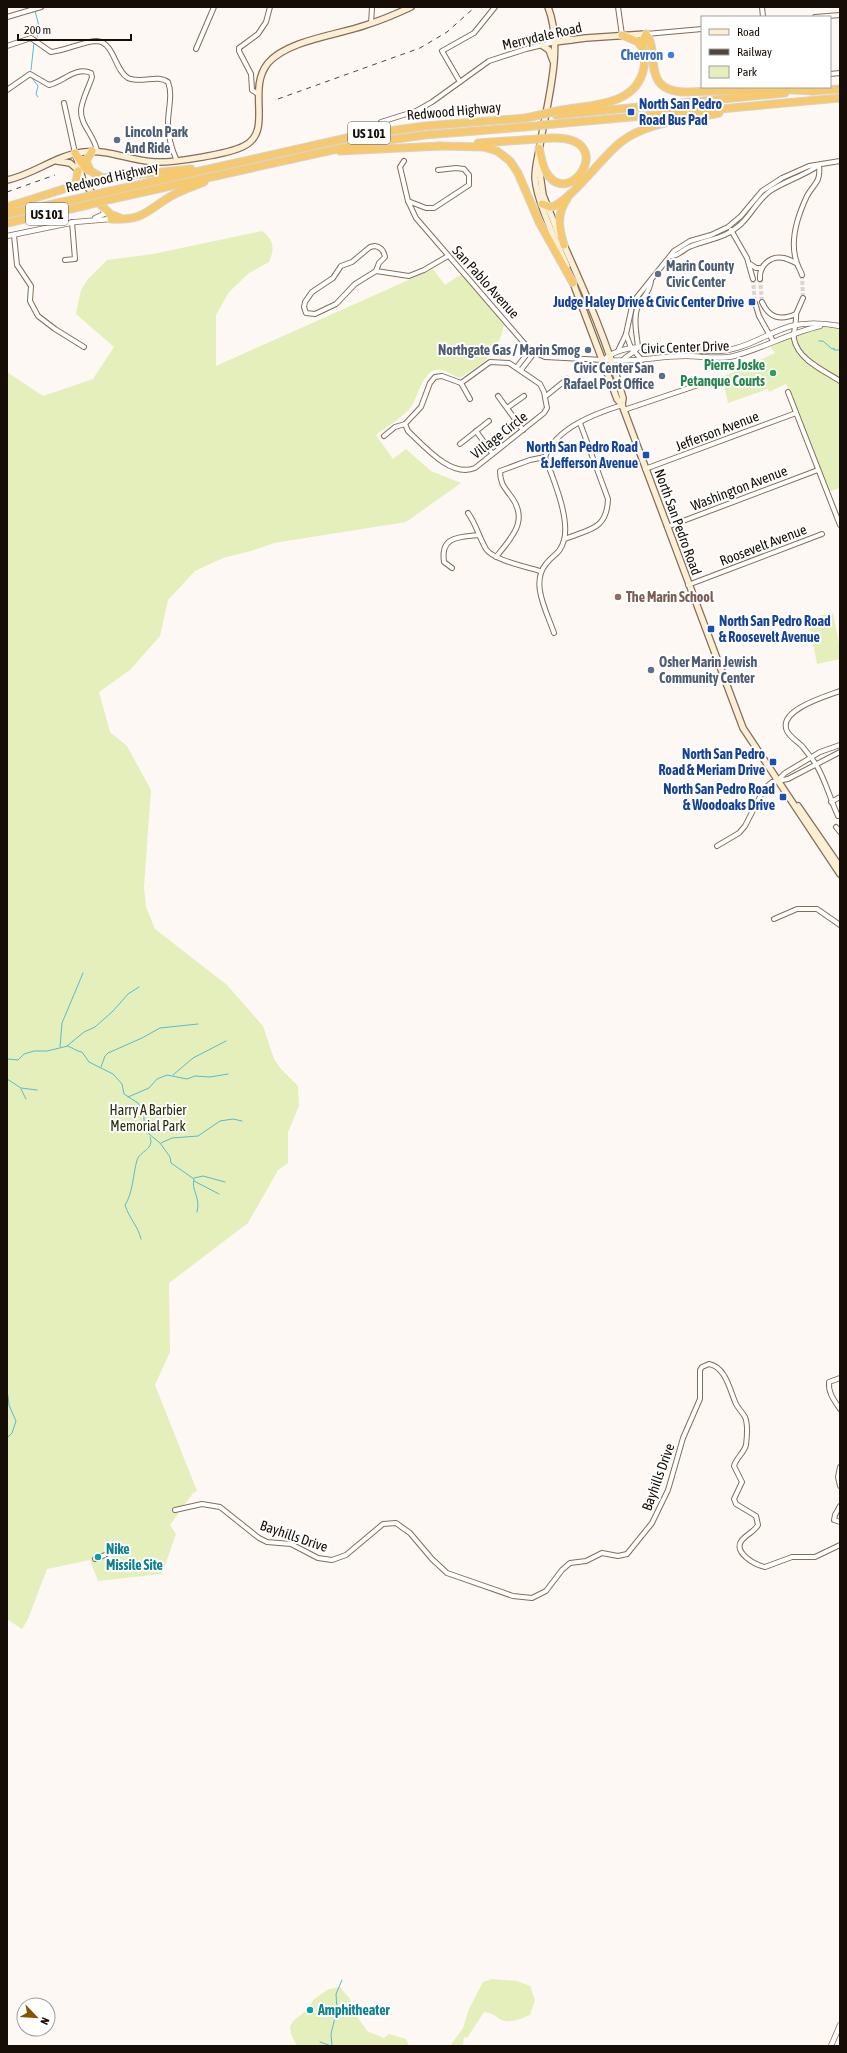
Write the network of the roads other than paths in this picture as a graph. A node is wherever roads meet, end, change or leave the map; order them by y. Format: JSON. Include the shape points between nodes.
{"nodes":[{"id":1,"x":41,"y":7,"type":"edge"},
{"id":2,"x":214,"y":7,"type":"edge"},
{"id":3,"x":270,"y":7,"type":"edge"},
{"id":4,"x":372,"y":7,"type":"edge"},
{"id":5,"x":411,"y":7,"type":"edge"},
{"id":6,"x":495,"y":7,"type":"edge"},
{"id":7,"x":548,"y":7,"type":"edge"},
{"id":8,"x":618,"y":7,"type":"edge"},
{"id":9,"x":840,"y":15,"type":"edge"},
{"id":10,"x":828,"y":16,"type":"edge"},
{"id":11,"x":7,"y":17,"type":"edge"},
{"id":12,"x":371,"y":24,"type":"junction"},
{"id":13,"x":701,"y":29,"type":"edge"},
{"id":14,"x":554,"y":30,"type":"junction"},
{"id":15,"x":646,"y":34,"type":"junction"},
{"id":16,"x":622,"y":35,"type":"junction"},
{"id":17,"x":572,"y":40,"type":"junction"},
{"id":18,"x":555,"y":42,"type":"junction"},
{"id":19,"x":7,"y":46,"type":"edge"},
{"id":20,"x":543,"y":46,"type":"junction"},
{"id":21,"x":196,"y":49,"type":"dead end"},
{"id":22,"x":644,"y":56,"type":"junction"},
{"id":23,"x":554,"y":63,"type":"junction"},
{"id":24,"x":460,"y":82,"type":"junction"},
{"id":25,"x":840,"y":89,"type":"edge"},
{"id":26,"x":7,"y":90,"type":"edge"},
{"id":27,"x":815,"y":91,"type":"junction"},
{"id":28,"x":258,"y":94,"type":"junction"},
{"id":29,"x":840,"y":98,"type":"edge"},
{"id":30,"x":64,"y":103,"type":"dead end"},
{"id":31,"x":751,"y":106,"type":"junction"},
{"id":32,"x":556,"y":113,"type":"junction"},
{"id":33,"x":381,"y":122,"type":"dead end"},
{"id":34,"x":438,"y":146,"type":"junction"},
{"id":35,"x":539,"y":148,"type":"junction"},
{"id":36,"x":327,"y":150,"type":"junction"},
{"id":37,"x":95,"y":151,"type":"junction"},
{"id":38,"x":75,"y":153,"type":"junction"},
{"id":39,"x":54,"y":161,"type":"junction"},
{"id":40,"x":177,"y":161,"type":"junction"},
{"id":41,"x":404,"y":161,"type":"dead end"},
{"id":42,"x":840,"y":161,"type":"edge"},
{"id":43,"x":818,"y":165,"type":"junction"},
{"id":44,"x":215,"y":167,"type":"junction"},
{"id":45,"x":438,"y":170,"type":"dead end"},
{"id":46,"x":78,"y":171,"type":"junction"},
{"id":47,"x":92,"y":173,"type":"junction"},
{"id":48,"x":223,"y":174,"type":"junction"},
{"id":49,"x":7,"y":180,"type":"edge"},
{"id":50,"x":584,"y":180,"type":"junction"},
{"id":51,"x":755,"y":197,"type":"junction"},
{"id":52,"x":408,"y":201,"type":"junction"},
{"id":53,"x":759,"y":201,"type":"junction"},
{"id":54,"x":545,"y":205,"type":"junction"},
{"id":55,"x":102,"y":206,"type":"junction"},
{"id":56,"x":7,"y":207,"type":"edge"},
{"id":57,"x":7,"y":214,"type":"edge"},
{"id":58,"x":111,"y":219,"type":"joint"},
{"id":59,"x":125,"y":219,"type":"junction"},
{"id":60,"x":91,"y":220,"type":"junction"},
{"id":61,"x":72,"y":222,"type":"junction"},
{"id":62,"x":7,"y":223,"type":"edge"},
{"id":63,"x":728,"y":227,"type":"junction"},
{"id":64,"x":731,"y":231,"type":"junction"},
{"id":65,"x":14,"y":235,"type":"junction"},
{"id":66,"x":7,"y":236,"type":"edge"},
{"id":67,"x":564,"y":244,"type":"junction"},
{"id":68,"x":448,"y":256,"type":"junction"},
{"id":69,"x":671,"y":256,"type":"junction"},
{"id":70,"x":65,"y":260,"type":"dead end"},
{"id":71,"x":796,"y":263,"type":"junction"},
{"id":72,"x":750,"y":264,"type":"junction"},
{"id":73,"x":762,"y":268,"type":"junction"},
{"id":74,"x":376,"y":271,"type":"junction"},
{"id":75,"x":802,"y":275,"type":"tunnel mouth"},
{"id":76,"x":753,"y":279,"type":"tunnel mouth"},
{"id":77,"x":760,"y":279,"type":"tunnel mouth"},
{"id":78,"x":651,"y":281,"type":"junction"},
{"id":79,"x":573,"y":283,"type":"junction"},
{"id":80,"x":803,"y":298,"type":"tunnel mouth"},
{"id":81,"x":762,"y":302,"type":"tunnel mouth"},
{"id":82,"x":755,"y":303,"type":"tunnel mouth"},
{"id":83,"x":796,"y":314,"type":"junction"},
{"id":84,"x":826,"y":324,"type":"junction"},
{"id":85,"x":796,"y":325,"type":"junction"},
{"id":86,"x":840,"y":326,"type":"edge"},
{"id":87,"x":795,"y":332,"type":"junction"},
{"id":88,"x":626,"y":334,"type":"junction"},
{"id":89,"x":770,"y":335,"type":"junction"},
{"id":90,"x":773,"y":341,"type":"junction"},
{"id":91,"x":84,"y":347,"type":"dead end"},
{"id":92,"x":638,"y":347,"type":"junction"},
{"id":93,"x":632,"y":350,"type":"junction"},
{"id":94,"x":532,"y":351,"type":"junction"},
{"id":95,"x":618,"y":351,"type":"junction"},
{"id":96,"x":610,"y":353,"type":"junction"},
{"id":97,"x":604,"y":360,"type":"junction"},
{"id":98,"x":612,"y":360,"type":"junction"},
{"id":99,"x":623,"y":360,"type":"junction"},
{"id":100,"x":642,"y":360,"type":"junction"},
{"id":101,"x":519,"y":368,"type":"junction"},
{"id":102,"x":567,"y":379,"type":"dead end"},
{"id":103,"x":840,"y":381,"type":"edge"},
{"id":104,"x":462,"y":383,"type":"junction"},
{"id":105,"x":698,"y":385,"type":"dead end"},
{"id":106,"x":788,"y":392,"type":"dead end"},
{"id":107,"x":498,"y":396,"type":"dead end"},
{"id":108,"x":524,"y":396,"type":"dead end"},
{"id":109,"x":546,"y":396,"type":"junction"},
{"id":110,"x":470,"y":399,"type":"dead end"},
{"id":111,"x":507,"y":408,"type":"junction"},
{"id":112,"x":623,"y":408,"type":"junction"},
{"id":113,"x":796,"y":413,"type":"junction"},
{"id":114,"x":489,"y":421,"type":"dead end"},
{"id":115,"x":580,"y":423,"type":"junction"},
{"id":116,"x":405,"y":424,"type":"junction"},
{"id":117,"x":523,"y":430,"type":"junction"},
{"id":118,"x":476,"y":431,"type":"junction"},
{"id":119,"x":384,"y":436,"type":"dead end"},
{"id":120,"x":460,"y":444,"type":"dead end"},
{"id":121,"x":492,"y":453,"type":"junction"},
{"id":122,"x":545,"y":457,"type":"junction"},
{"id":123,"x":646,"y":469,"type":"junction"},
{"id":124,"x":818,"y":470,"type":"junction"},
{"id":125,"x":468,"y":513,"type":"dead end"},
{"id":126,"x":840,"y":525,"type":"edge"},
{"id":127,"x":667,"y":527,"type":"junction"},
{"id":128,"x":479,"y":534,"type":"junction"},
{"id":129,"x":822,"y":534,"type":"dead end"},
{"id":130,"x":565,"y":539,"type":"junction"},
{"id":131,"x":496,"y":557,"type":"junction"},
{"id":132,"x":452,"y":568,"type":"dead end"},
{"id":133,"x":540,"y":571,"type":"junction"},
{"id":134,"x":688,"y":585,"type":"junction"},
{"id":135,"x":554,"y":633,"type":"dead end"},
{"id":136,"x":840,"y":691,"type":"edge"},
{"id":137,"x":840,"y":745,"type":"edge"},
{"id":138,"x":840,"y":752,"type":"edge"},
{"id":139,"x":810,"y":758,"type":"junction"},
{"id":140,"x":815,"y":763,"type":"junction"},
{"id":141,"x":778,"y":780,"type":"junction"},
{"id":142,"x":840,"y":797,"type":"edge"},
{"id":143,"x":831,"y":802,"type":"junction"},
{"id":144,"x":838,"y":816,"type":"dead end"},
{"id":145,"x":836,"y":827,"type":"dead end"},
{"id":146,"x":840,"y":832,"type":"edge"},
{"id":147,"x":717,"y":846,"type":"dead end"},
{"id":148,"x":838,"y":863,"type":"edge"},
{"id":149,"x":840,"y":874,"type":"edge"},
{"id":150,"x":774,"y":919,"type":"dead end"},
{"id":151,"x":840,"y":926,"type":"edge"},
{"id":152,"x":840,"y":1378,"type":"edge"},
{"id":153,"x":840,"y":1409,"type":"edge"},
{"id":154,"x":840,"y":1467,"type":"edge"},
{"id":155,"x":840,"y":1486,"type":"edge"},
{"id":156,"x":840,"y":1506,"type":"edge"},
{"id":157,"x":175,"y":1510,"type":"dead end"},
{"id":158,"x":840,"y":1522,"type":"edge"},
{"id":159,"x":840,"y":1545,"type":"edge"},
{"id":160,"x":105,"y":1555,"type":"dead end"},
{"id":161,"x":95,"y":1559,"type":"dead end"},
{"id":162,"x":840,"y":2024,"type":"edge"},
{"id":163,"x":831,"y":2046,"type":"edge"}],
"edges":[{"from":1,"to":11,"type":"street"},
{"from":2,"to":21,"type":"street"},
{"from":3,"to":28,"type":"street","via":[[266,22],[258,34],[239,48],[251,74],[252,90]]},
{"from":4,"to":12,"type":"street"},
{"from":5,"to":12,"type":"main road"},
{"from":6,"to":24,"type":"street","via":[[474,33],[442,50]]},
{"from":7,"to":14,"type":"main road","name":"North San Pedro Road"},
{"from":8,"to":16,"type":"street"},
{"from":9,"to":10,"type":"street"},
{"from":12,"to":28,"type":"main road","via":[[303,43],[280,54],[268,64]]},
{"from":13,"to":15,"type":"street","name":"Merrydale Road"},
{"from":14,"to":17,"type":"main road"},
{"from":14,"to":18,"type":"main road","name":"North San Pedro Road"},
{"from":15,"to":16,"type":"main road","name":"Merrydale Road"},
{"from":15,"to":22,"type":"highway","via":[[642,40]]},
{"from":15,"to":27,"type":"highway","via":[[650,39],[652,66],[656,76],[663,85],[673,90]]},
{"from":16,"to":17,"type":"main road","name":"Merrydale Road"},
{"from":16,"to":22,"type":"highway","via":[[639,43]]},
{"from":17,"to":18,"type":"main road","name":"Merrydale Road"},
{"from":18,"to":20,"type":"street","name":"Merrydale Road"},
{"from":18,"to":23,"type":"main road","name":"North San Pedro Road"},
{"from":19,"to":40,"type":"street","via":[[31,38],[51,52],[97,41],[105,45],[128,78],[164,79],[168,82],[170,92],[169,142]]},
{"from":20,"to":23,"type":"main road","via":[[549,50]]},
{"from":20,"to":24,"type":"street","name":"Merrydale Road","via":[[489,61]]},
{"from":22,"to":32,"type":"highway","via":[[644,67],[638,82],[624,97]]},
{"from":23,"to":35,"type":"main road","name":"North San Pedro Road"},
{"from":24,"to":33,"type":"street","name":"Merrydale Road","via":[[416,111]]},
{"from":25,"to":27,"type":"highway"},
{"from":26,"to":37,"type":"street","via":[[30,74],[49,85],[78,72],[91,73],[81,112],[94,140]]},
{"from":27,"to":32,"type":"highway"},
{"from":28,"to":40,"type":"main road","via":[[258,129],[246,145]]},
{"from":29,"to":31,"type":"highway","name":"Redwood Highway","number":"US 101"},
{"from":30,"to":38,"type":"street"},
{"from":31,"to":36,"type":"highway","name":"Redwood Highway","number":"US 101","bridge":true,"via":[[408,136]]},
{"from":31,"to":50,"type":"highway","via":[[640,130],[615,147]]},
{"from":32,"to":44,"type":"highway","name":"Redwood Highway","number":"US 101","bridge":true,"via":[[376,132]]},
{"from":34,"to":35,"type":"highway","bridge":true,"via":[[552,138],[572,140],[583,149],[586,165],[578,178],[564,183],[551,178],[544,168]]},
{"from":34,"to":36,"type":"highway","via":[[358,151]]},
{"from":34,"to":79,"type":"highway","via":[[484,147],[497,151],[510,161],[518,173],[539,222]]},
{"from":35,"to":54,"type":"main road","name":"North San Pedro Road","via":[[540,182]]},
{"from":36,"to":48,"type":"highway","name":"Redwood Highway","number":"US 101"},
{"from":37,"to":38,"type":"main road"},
{"from":37,"to":40,"type":"main road","via":[[155,162]]},
{"from":37,"to":47,"type":"highway","via":[[88,156],[86,162]]},
{"from":38,"to":39,"type":"main road"},
{"from":38,"to":46,"type":"main road"},
{"from":38,"to":47,"type":"highway","via":[[84,167]]},
{"from":39,"to":46,"type":"main road","via":[[70,163]]},
{"from":39,"to":49,"type":"main road"},
{"from":41,"to":52,"type":"street","name":"San Pablo Avenue","via":[[400,167]]},
{"from":42,"to":43,"type":"street"},
{"from":43,"to":51,"type":"street","via":[[787,175]]},
{"from":43,"to":53,"type":"street","via":[[773,189]]},
{"from":43,"to":71,"type":"street","via":[[819,178],[799,216],[794,241]]},
{"from":44,"to":47,"type":"highway","via":[[111,178]]},
{"from":44,"to":57,"type":"highway","name":"Redwood Highway","number":"US 101","bridge":true},
{"from":45,"to":52,"type":"street","via":[[464,169],[469,176],[469,185],[434,208],[426,208]]},
{"from":46,"to":55,"type":"main road","via":[[85,185]]},
{"from":46,"to":56,"type":"highway","via":[[76,182],[72,186]]},
{"from":48,"to":59,"type":"highway","via":[[176,194],[143,216]]},
{"from":48,"to":62,"type":"highway","name":"Redwood Highway","number":"US 101","bridge":true},
{"from":50,"to":54,"type":"highway","via":[[557,205]]},
{"from":50,"to":67,"type":"highway","via":[[566,200],[560,212],[559,225]]},
{"from":51,"to":53,"type":"street"},
{"from":51,"to":63,"type":"street","via":[[741,216]]},
{"from":52,"to":68,"type":"street","name":"San Pablo Avenue","via":[[419,223]]},
{"from":53,"to":64,"type":"street","via":[[743,222]]},
{"from":54,"to":67,"type":"main road","name":"North San Pedro Road"},
{"from":54,"to":79,"type":"main road","name":"North San Pedro Road"},
{"from":55,"to":59,"type":"highway","via":[[110,214]]},
{"from":55,"to":60,"type":"street","via":[[103,215]]},
{"from":58,"to":59,"type":"highway"},
{"from":58,"to":60,"type":"street"},
{"from":60,"to":61,"type":"street"},
{"from":61,"to":65,"type":"street"},
{"from":61,"to":70,"type":"street","via":[[75,260]]},
{"from":63,"to":64,"type":"street"},
{"from":63,"to":69,"type":"street","via":[[684,244],[672,252]]},
{"from":64,"to":69,"type":"street"},
{"from":64,"to":72,"type":"street"},
{"from":65,"to":66,"type":"street"},
{"from":65,"to":91,"type":"street","via":[[18,265],[31,286],[30,301],[38,316]]},
{"from":67,"to":96,"type":"main road","name":"North San Pedro Road"},
{"from":68,"to":74,"type":"street","via":[[409,276]]},
{"from":68,"to":94,"type":"street","name":"San Pablo Avenue"},
{"from":69,"to":78,"type":"street"},
{"from":71,"to":73,"type":"street","via":[[778,257],[767,261]]},
{"from":71,"to":75,"type":"street"},
{"from":72,"to":73,"type":"street"},
{"from":72,"to":76,"type":"street"},
{"from":73,"to":77,"type":"street"},
{"from":74,"to":74,"type":"street","via":[[355,284],[336,304],[314,314],[306,313],[304,307],[308,297],[333,278],[341,266],[352,262],[370,246],[379,247],[385,256],[378,263]]},
{"from":78,"to":88,"type":"street","via":[[633,302]]},
{"from":78,"to":92,"type":"street","via":[[636,314]]},
{"from":79,"to":97,"type":"main road","name":"North San Pedro Road"},
{"from":80,"to":83,"type":"street"},
{"from":81,"to":83,"type":"street","via":[[766,311],[777,318]]},
{"from":82,"to":89,"type":"street"},
{"from":83,"to":85,"type":"street"},
{"from":84,"to":85,"type":"street","name":"Civic Center Drive"},
{"from":84,"to":86,"type":"street","name":"Civic Center Drive"},
{"from":84,"to":87,"type":"street","name":"Civic Center Drive"},
{"from":85,"to":87,"type":"street"},
{"from":85,"to":89,"type":"street","name":"Civic Center Drive"},
{"from":87,"to":90,"type":"street","name":"Civic Center Drive"},
{"from":87,"to":103,"type":"street","via":[[794,339],[803,356]]},
{"from":88,"to":93,"type":"street"},
{"from":88,"to":95,"type":"street"},
{"from":89,"to":90,"type":"street"},
{"from":89,"to":92,"type":"street","name":"Civic Center Drive","via":[[738,348],[722,351]]},
{"from":90,"to":100,"type":"street","name":"Civic Center Drive","via":[[731,357],[683,356]]},
{"from":92,"to":93,"type":"street","name":"Civic Center Drive"},
{"from":93,"to":95,"type":"street","name":"Civic Center Drive"},
{"from":93,"to":99,"type":"street"},
{"from":93,"to":100,"type":"street"},
{"from":94,"to":97,"type":"street","via":[[547,357]]},
{"from":94,"to":101,"type":"street"},
{"from":95,"to":96,"type":"street","name":"Civic Center Drive"},
{"from":96,"to":97,"type":"street"},
{"from":96,"to":98,"type":"main road","name":"North San Pedro Road"},
{"from":97,"to":98,"type":"street","name":"Civic Center Drive"},
{"from":97,"to":112,"type":"main road","name":"North San Pedro Road","via":[[617,399]]},
{"from":98,"to":99,"type":"street","name":"Civic Center Drive"},
{"from":98,"to":112,"type":"main road","name":"North San Pedro Road"},
{"from":99,"to":100,"type":"street","name":"Civic Center Drive"},
{"from":101,"to":104,"type":"street","via":[[509,363],[490,362]]},
{"from":101,"to":109,"type":"street","via":[[540,384]]},
{"from":102,"to":109,"type":"street"},
{"from":104,"to":110,"type":"street"},
{"from":104,"to":116,"type":"street","via":[[442,376],[435,377],[421,407]]},
{"from":105,"to":112,"type":"street"},
{"from":106,"to":113,"type":"street"},
{"from":107,"to":111,"type":"street"},
{"from":108,"to":111,"type":"street"},
{"from":109,"to":117,"type":"street","name":"Village Circle","via":[[547,408]]},
{"from":111,"to":117,"type":"street"},
{"from":112,"to":115,"type":"street","via":[[609,409]]},
{"from":112,"to":123,"type":"main road","name":"North San Pedro Road"},
{"from":113,"to":123,"type":"street","name":"Jefferson Avenue"},
{"from":113,"to":124,"type":"street"},
{"from":114,"to":118,"type":"street"},
{"from":115,"to":122,"type":"street","via":[[556,438],[549,446]]},
{"from":115,"to":130,"type":"street","via":[[608,499],[607,512],[602,523],[596,527]]},
{"from":116,"to":119,"type":"street"},
{"from":116,"to":121,"type":"street","name":"Village Circle","via":[[408,431],[440,461],[463,471],[475,468]]},
{"from":117,"to":121,"type":"street","name":"Village Circle"},
{"from":118,"to":120,"type":"street"},
{"from":118,"to":121,"type":"street"},
{"from":122,"to":130,"type":"street","via":[[564,513]]},
{"from":122,"to":131,"type":"street","via":[[500,471],[500,482],[515,502],[520,515],[516,531]]},
{"from":123,"to":127,"type":"main road","name":"North San Pedro Road"},
{"from":124,"to":126,"type":"street"},
{"from":124,"to":127,"type":"street","name":"Washington Avenue"},
{"from":125,"to":128,"type":"street","via":[[474,520]]},
{"from":127,"to":134,"type":"main road","name":"North San Pedro Road"},
{"from":128,"to":131,"type":"street","via":[[487,551]]},
{"from":128,"to":132,"type":"street","via":[[454,538],[444,546],[444,562]]},
{"from":129,"to":134,"type":"street","name":"Roosevelt Avenue"},
{"from":130,"to":133,"type":"street","via":[[558,554]]},
{"from":131,"to":133,"type":"street"},
{"from":133,"to":135,"type":"street","via":[[539,589]]},
{"from":134,"to":141,"type":"main road","name":"North San Pedro Road","via":[[743,728]]},
{"from":136,"to":139,"type":"street","via":[[802,706],[790,715],[786,722],[786,730]]},
{"from":137,"to":139,"type":"street"},
{"from":138,"to":140,"type":"street"},
{"from":139,"to":140,"type":"street"},
{"from":139,"to":141,"type":"street"},
{"from":140,"to":141,"type":"street","via":[[788,779]]},
{"from":140,"to":143,"type":"street"},
{"from":141,"to":147,"type":"street","via":[[764,789],[739,832]]},
{"from":141,"to":148,"type":"main road","name":"North San Pedro Road","via":[[793,805]]},
{"from":142,"to":143,"type":"street"},
{"from":143,"to":144,"type":"street"},
{"from":145,"to":146,"type":"street"},
{"from":148,"to":149,"type":"main road","name":"North San Pedro Road"},
{"from":150,"to":151,"type":"street","via":[[797,909],[817,909]]},
{"from":152,"to":153,"type":"street","via":[[829,1382],[828,1386],[832,1398]]},
{"from":154,"to":155,"type":"street"},
{"from":156,"to":158,"type":"street","via":[[834,1520]]},
{"from":157,"to":159,"type":"street","name":"Bayhills Drive","via":[[202,1504],[220,1507],[267,1542],[291,1544],[318,1558],[332,1560],[346,1555],[383,1524],[396,1523],[410,1533],[431,1559],[447,1573],[513,1596],[528,1599],[536,1597],[546,1591],[570,1563],[586,1561],[602,1553],[618,1556],[627,1554],[652,1523],[668,1490],[683,1438],[700,1399],[700,1370],[709,1364],[718,1369],[730,1385],[736,1404],[745,1417],[746,1445],[734,1466],[742,1482],[734,1499],[736,1504],[756,1516],[758,1524],[741,1542],[743,1555],[765,1567],[792,1557],[815,1557]]},
{"from":160,"to":161,"type":"street"},
{"from":162,"to":163,"type":"street"}]}
